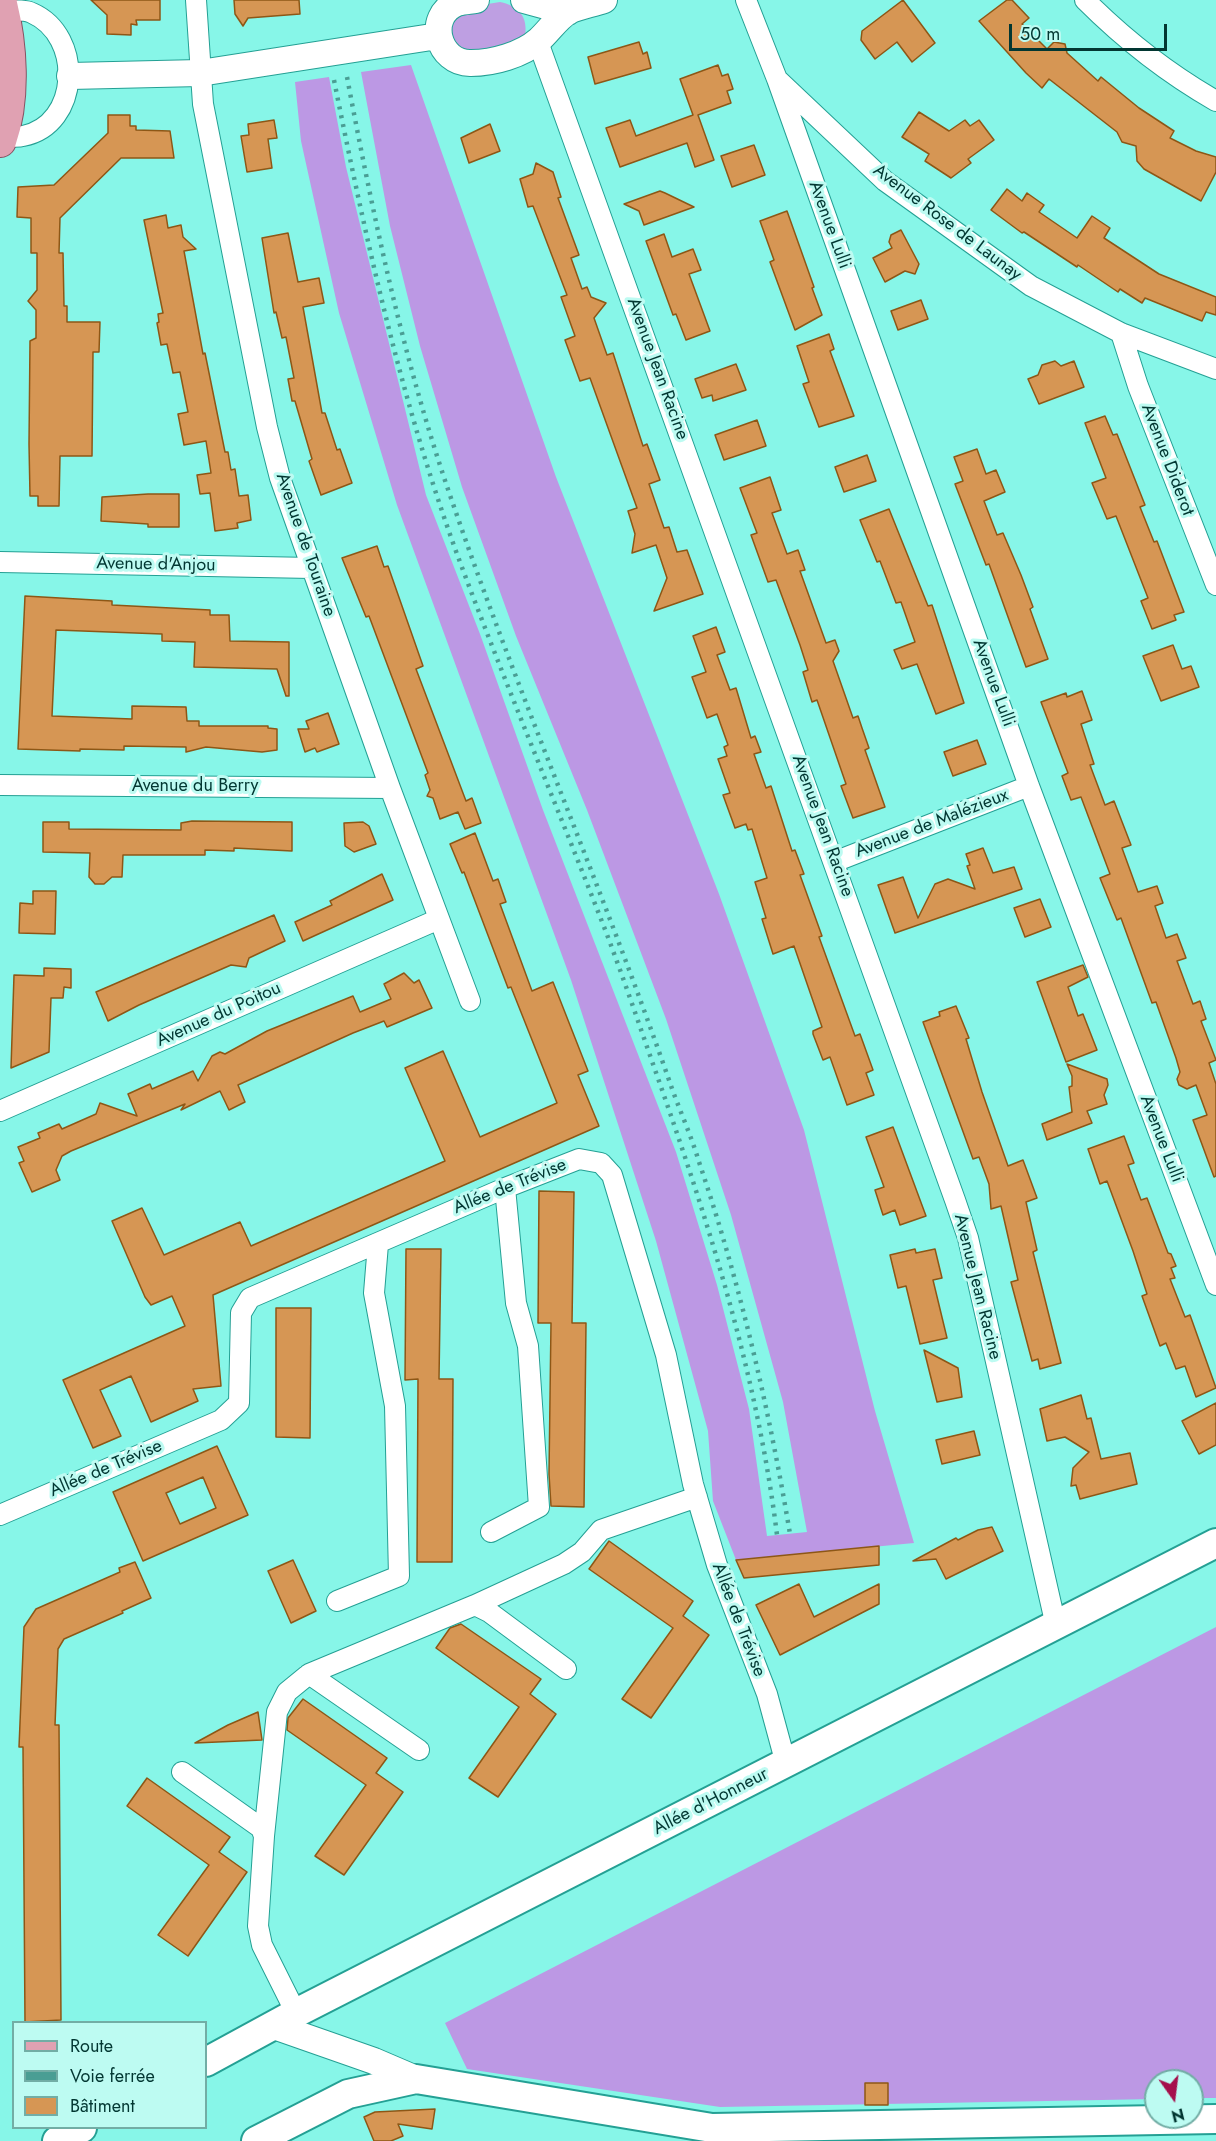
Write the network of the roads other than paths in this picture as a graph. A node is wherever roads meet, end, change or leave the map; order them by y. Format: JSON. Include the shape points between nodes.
{"nodes":[{"id":1,"x":196,"y":0,"type":"edge"},
{"id":2,"x":476,"y":0,"type":"edge"},
{"id":3,"x":524,"y":0,"type":"edge"},
{"id":4,"x":604,"y":0,"type":"edge"},
{"id":5,"x":746,"y":0,"type":"edge"},
{"id":6,"x":1085,"y":0,"type":"edge"},
{"id":7,"x":568,"y":12,"type":"junction"},
{"id":8,"x":3,"y":13,"type":"edge"},
{"id":9,"x":438,"y":36,"type":"junction"},
{"id":10,"x":537,"y":42,"type":"junction"},
{"id":11,"x":200,"y":73,"type":"junction"},
{"id":12,"x":70,"y":76,"type":"junction"},
{"id":13,"x":777,"y":79,"type":"junction"},
{"id":14,"x":1216,"y":101,"type":"edge"},
{"id":15,"x":0,"y":138,"type":"edge"},
{"id":16,"x":1121,"y":333,"type":"junction"},
{"id":17,"x":1216,"y":369,"type":"edge"},
{"id":18,"x":0,"y":562,"type":"edge"},
{"id":19,"x":312,"y":568,"type":"junction"},
{"id":20,"x":1216,"y":585,"type":"edge"},
{"id":21,"x":0,"y":785,"type":"edge"},
{"id":22,"x":1029,"y":786,"type":"junction"},
{"id":23,"x":390,"y":788,"type":"junction"},
{"id":24,"x":834,"y":862,"type":"junction"},
{"id":25,"x":439,"y":919,"type":"junction"},
{"id":26,"x":470,"y":1001,"type":"dead end"},
{"id":27,"x":0,"y":1111,"type":"edge"},
{"id":28,"x":505,"y":1188,"type":"junction"},
{"id":29,"x":378,"y":1244,"type":"junction"},
{"id":30,"x":1216,"y":1285,"type":"edge"},
{"id":31,"x":697,"y":1497,"type":"junction"},
{"id":32,"x":0,"y":1515,"type":"edge"},
{"id":33,"x":491,"y":1532,"type":"dead end"},
{"id":34,"x":1216,"y":1543,"type":"edge"},
{"id":35,"x":337,"y":1601,"type":"dead end"},
{"id":36,"x":475,"y":1605,"type":"junction"},
{"id":37,"x":1056,"y":1626,"type":"junction"},
{"id":38,"x":566,"y":1669,"type":"dead end"},
{"id":39,"x":309,"y":1674,"type":"junction"},
{"id":40,"x":419,"y":1750,"type":"dead end"},
{"id":41,"x":786,"y":1764,"type":"junction"},
{"id":42,"x":182,"y":1772,"type":"dead end"},
{"id":43,"x":264,"y":1836,"type":"junction"},
{"id":44,"x":285,"y":2020,"type":"junction"},
{"id":45,"x":207,"y":2061,"type":"edge"},
{"id":46,"x":416,"y":2079,"type":"junction"},
{"id":47,"x":1216,"y":2119,"type":"edge"},
{"id":48,"x":78,"y":2129,"type":"edge"},
{"id":49,"x":875,"y":2133,"type":"edge"},
{"id":50,"x":259,"y":2140,"type":"edge"},
{"id":51,"x":57,"y":2141,"type":"edge"}],
"edges":[{"from":1,"to":11,"type":"street","name":"Avenue de Touraine"},
{"from":2,"to":9,"type":"street","via":[[457,3],[447,10],[440,21]]},
{"from":3,"to":7,"type":"street"},
{"from":3,"to":10,"type":"street"},
{"from":4,"to":7,"type":"street"},
{"from":5,"to":13,"type":"street","name":"Avenue Rose de Launay"},
{"from":6,"to":14,"type":"street","via":[[1148,57]]},
{"from":7,"to":10,"type":"street"},
{"from":8,"to":12,"type":"street","via":[[30,12],[45,21],[62,41]]},
{"from":8,"to":15,"type":"main road","via":[[8,110]]},
{"from":9,"to":10,"type":"street","via":[[450,57],[471,63],[515,55]]},
{"from":9,"to":11,"type":"street"},
{"from":10,"to":24,"type":"street","name":"Avenue Jean Racine"},
{"from":11,"to":12,"type":"street"},
{"from":11,"to":19,"type":"street","name":"Avenue de Touraine","via":[[267,428]]},
{"from":12,"to":15,"type":"street","via":[[65,98],[53,117],[23,136]]},
{"from":13,"to":16,"type":"street","name":"Avenue Rose de Launay","via":[[885,181],[1031,286]]},
{"from":13,"to":22,"type":"street","name":"Avenue Lulli"},
{"from":16,"to":17,"type":"street","name":"Avenue Rose de Launay"},
{"from":16,"to":20,"type":"street","name":"Avenue Diderot"},
{"from":18,"to":19,"type":"street","name":"Avenue d'Anjou"},
{"from":19,"to":23,"type":"street","name":"Avenue de Touraine"},
{"from":21,"to":23,"type":"street","name":"Avenue du Berry"},
{"from":22,"to":24,"type":"street","name":"Avenue de Malézieux"},
{"from":22,"to":30,"type":"street","name":"Avenue Lulli"},
{"from":23,"to":25,"type":"street","name":"Avenue de Touraine"},
{"from":24,"to":37,"type":"street","name":"Avenue Jean Racine","via":[[968,1238]]},
{"from":25,"to":26,"type":"street","name":"Avenue de Touraine"},
{"from":25,"to":27,"type":"street","name":"Avenue du Poitou"},
{"from":28,"to":29,"type":"street","name":"Allée de Trévise"},
{"from":28,"to":31,"type":"street","name":"Allée de Trévise","via":[[579,1159],[601,1163],[612,1175],[666,1355]]},
{"from":28,"to":33,"type":"street","via":[[516,1303],[528,1346],[539,1507]]},
{"from":29,"to":32,"type":"street","name":"Allée de Trévise","via":[[250,1298],[241,1313],[239,1403],[221,1420]]},
{"from":29,"to":35,"type":"street","via":[[374,1293],[395,1406],[399,1576]]},
{"from":31,"to":36,"type":"street","via":[[601,1530],[582,1552],[564,1564]]},
{"from":31,"to":41,"type":"street","name":"Allée de Trévise","via":[[736,1620],[767,1694]]},
{"from":34,"to":37,"type":"main road","name":"Allée d'Honneur"},
{"from":36,"to":38,"type":"street"},
{"from":36,"to":39,"type":"street"},
{"from":37,"to":41,"type":"main road","name":"Allée d'Honneur"},
{"from":39,"to":40,"type":"street"},
{"from":39,"to":43,"type":"street","via":[[287,1692],[277,1712]]},
{"from":41,"to":44,"type":"main road","name":"Allée d'Honneur"},
{"from":42,"to":43,"type":"street","via":[[261,1828]]},
{"from":43,"to":44,"type":"street","via":[[258,1926]]},
{"from":44,"to":45,"type":"main road","name":"Allée d'Honneur"},
{"from":44,"to":46,"type":"street"},
{"from":46,"to":49,"type":"main road","via":[[712,2128]]},
{"from":46,"to":50,"type":"main road","via":[[348,2094]]},
{"from":47,"to":49,"type":"main road"},
{"from":48,"to":51,"type":"main road"}]}
